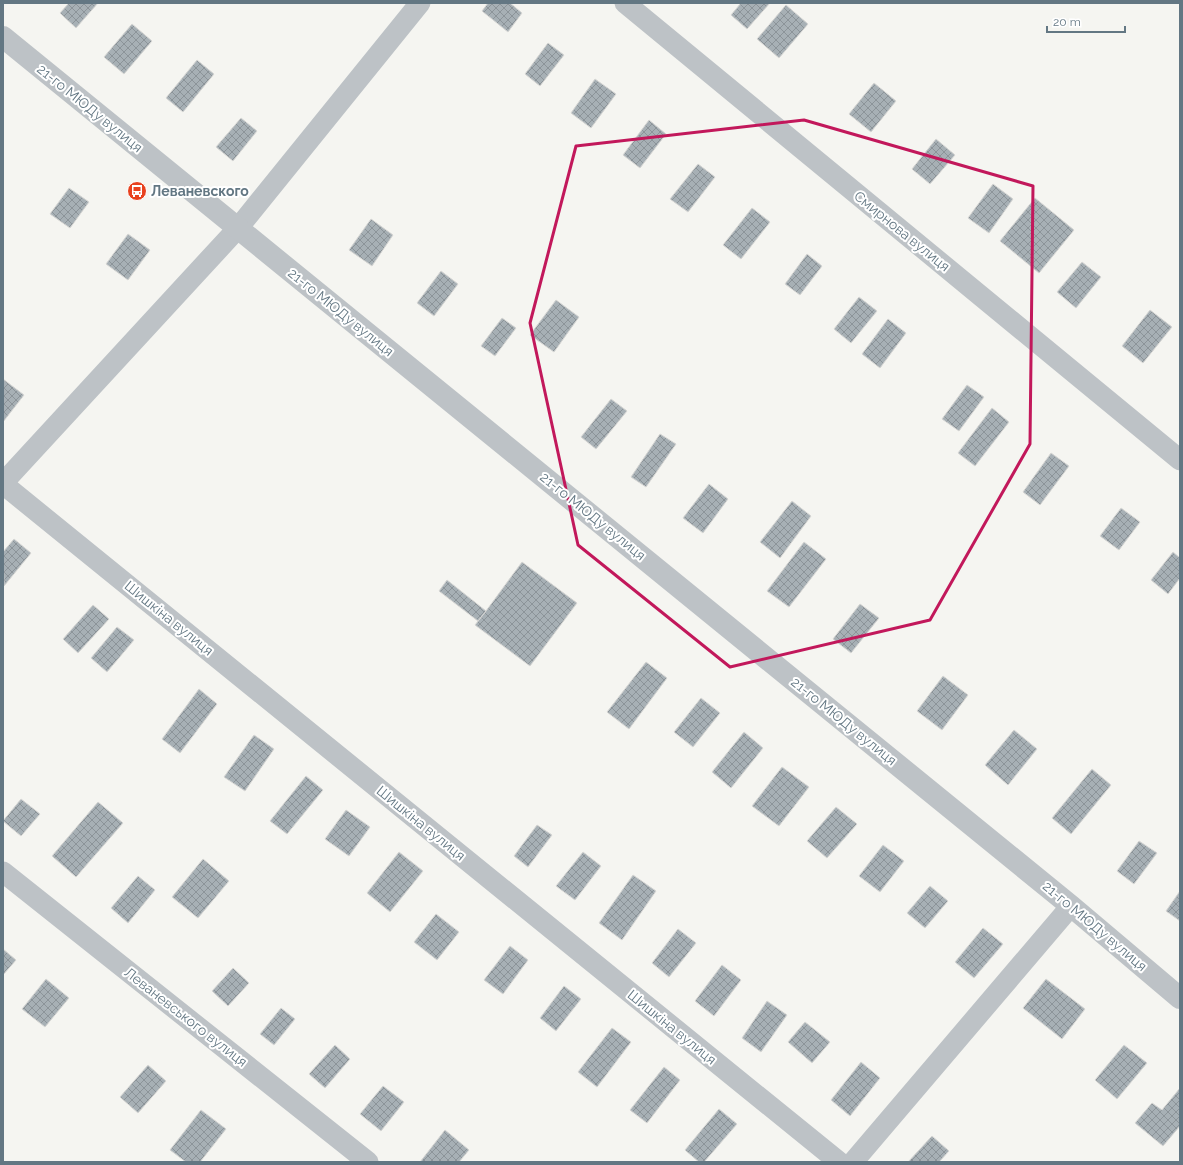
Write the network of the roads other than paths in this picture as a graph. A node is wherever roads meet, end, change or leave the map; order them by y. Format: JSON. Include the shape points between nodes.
{"nodes":[{"id":1,"x":420,"y":3,"type":"edge"},
{"id":2,"x":625,"y":3,"type":"edge"},
{"id":3,"x":3,"y":37,"type":"edge"},
{"id":4,"x":238,"y":228,"type":"junction"},
{"id":5,"x":1180,"y":460,"type":"edge"},
{"id":6,"x":3,"y":483,"type":"edge"},
{"id":7,"x":3,"y":872,"type":"edge"},
{"id":8,"x":1071,"y":906,"type":"junction"},
{"id":9,"x":1180,"y":998,"type":"edge"},
{"id":10,"x":368,"y":1162,"type":"edge"},
{"id":11,"x":839,"y":1162,"type":"edge"},
{"id":12,"x":852,"y":1162,"type":"edge"}],
"edges":[{"from":1,"to":4,"type":"street"},
{"from":2,"to":5,"type":"street","name":"Смирнова вулиця"},
{"from":3,"to":4,"type":"street","name":"21-го МЮДу вулиця"},
{"from":4,"to":6,"type":"street"},
{"from":4,"to":8,"type":"street","name":"21-го МЮДу вулиця"},
{"from":6,"to":11,"type":"street","name":"Шишкіна вулиця"},
{"from":7,"to":10,"type":"street","name":"Леваневського вулиця"},
{"from":8,"to":9,"type":"street","name":"21-го МЮДу вулиця"},
{"from":8,"to":12,"type":"street"}]}
